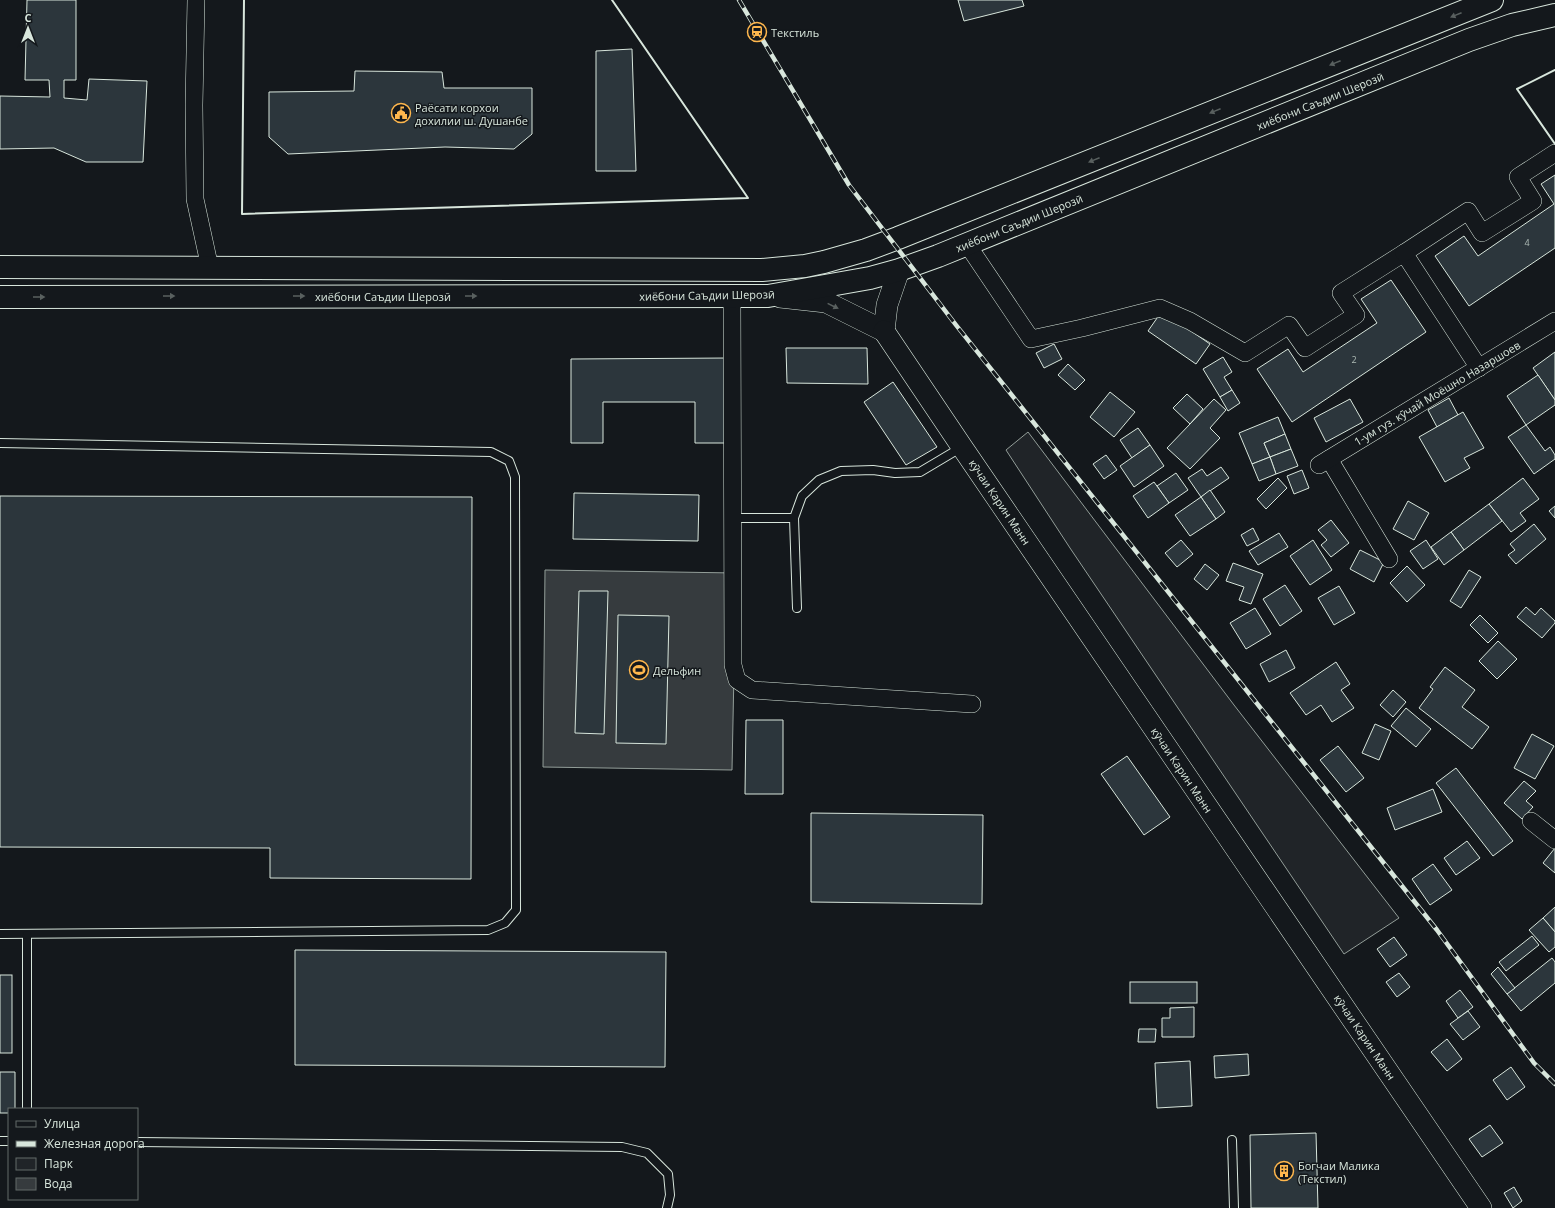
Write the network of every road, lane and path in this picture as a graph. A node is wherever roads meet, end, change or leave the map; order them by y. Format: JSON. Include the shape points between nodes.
{"nodes":[{"id":1,"x":196,"y":0,"type":"edge"},
{"id":2,"x":1492,"y":0,"type":"edge"},
{"id":3,"x":1555,"y":15,"type":"edge"},
{"id":4,"x":1555,"y":153,"type":"edge"},
{"id":5,"x":966,"y":244,"type":"junction"},
{"id":6,"x":1404,"y":252,"type":"junction"},
{"id":7,"x":0,"y":267,"type":"edge"},
{"id":8,"x":210,"y":268,"type":"junction"},
{"id":9,"x":899,"y":270,"type":"junction"},
{"id":10,"x":732,"y":296,"type":"junction"},
{"id":11,"x":768,"y":296,"type":"junction"},
{"id":12,"x":0,"y":297,"type":"edge"},
{"id":13,"x":1555,"y":321,"type":"edge"},
{"id":14,"x":884,"y":331,"type":"junction"},
{"id":15,"x":1479,"y":368,"type":"junction"},
{"id":16,"x":0,"y":443,"type":"edge"},
{"id":17,"x":962,"y":447,"type":"junction"},
{"id":18,"x":733,"y":518,"type":"junction"},
{"id":19,"x":794,"y":518,"type":"junction"},
{"id":20,"x":1389,"y":559,"type":"dead end"},
{"id":21,"x":797,"y":608,"type":"dead end"},
{"id":22,"x":972,"y":704,"type":"dead end"},
{"id":23,"x":1531,"y":821,"type":"dead end"},
{"id":24,"x":1555,"y":840,"type":"edge"},
{"id":25,"x":0,"y":934,"type":"edge"},
{"id":26,"x":27,"y":935,"type":"junction"},
{"id":27,"x":27,"y":1108,"type":"edge"},
{"id":28,"x":1232,"y":1140,"type":"dead end"},
{"id":29,"x":138,"y":1142,"type":"edge"},
{"id":30,"x":666,"y":1208,"type":"edge"},
{"id":31,"x":1234,"y":1208,"type":"edge"},
{"id":32,"x":1481,"y":1208,"type":"edge"}],
"edges":[{"from":1,"to":8,"type":"street","via":[[196,199]]},
{"from":2,"to":8,"type":"highway","one_way":true,"via":[[898,238],[866,250],[805,266],[762,270]]},
{"from":3,"to":5,"type":"highway","name":"хиёбони Саъдии Шерозӣ","via":[[1512,25],[1469,40]]},
{"from":4,"to":6,"type":"street","via":[[1518,177],[1533,200],[1482,233],[1468,211]]},
{"from":5,"to":6,"type":"street","via":[[1031,339],[1160,308],[1190,321],[1246,353],[1290,325],[1305,348],[1356,315],[1341,293]]},
{"from":5,"to":9,"type":"highway","name":"хиёбони Саъдии Шерозӣ"},
{"from":6,"to":15,"type":"street"},
{"from":7,"to":8,"type":"highway"},
{"from":9,"to":11,"type":"highway","name":"хиёбони Саъдии Шерозӣ","via":[[870,278]]},
{"from":9,"to":14,"type":"street","via":[[887,305]]},
{"from":10,"to":11,"type":"highway","name":"хиёбони Саъдии Шерозӣ"},
{"from":12,"to":10,"type":"highway","name":"хиёбони Саъдии Шерозӣ","one_way":true},
{"from":10,"to":18,"type":"street"},
{"from":11,"to":14,"type":"street","name":"кӯчаи Карин Манн","one_way":true,"via":[[826,302]]},
{"from":13,"to":15,"type":"street","name":"1-ум гуз. кӯчай Моёшно Назаршоев"},
{"from":14,"to":17,"type":"street","name":"кӯчаи Карин Манн"},
{"from":15,"to":20,"type":"street","name":"1-ум гуз. кӯчай Моёшно Назаршоев","via":[[1324,462]]},
{"from":16,"to":26,"type":"lane","via":[[491,452],[509,461],[515,477],[516,910],[505,923],[488,930]]},
{"from":17,"to":19,"type":"lane","via":[[920,472],[841,471],[818,480],[802,496]]},
{"from":17,"to":32,"type":"street","name":"кӯчаи Карин Манн"},
{"from":18,"to":19,"type":"lane"},
{"from":18,"to":22,"type":"street","via":[[734,665],[737,680],[752,690]]},
{"from":19,"to":21,"type":"lane"},
{"from":23,"to":24,"type":"street"},
{"from":25,"to":26,"type":"lane"},
{"from":26,"to":27,"type":"lane"},
{"from":28,"to":31,"type":"lane"},
{"from":29,"to":30,"type":"lane","via":[[622,1146],[647,1153],[668,1174],[670,1195]]}]}
